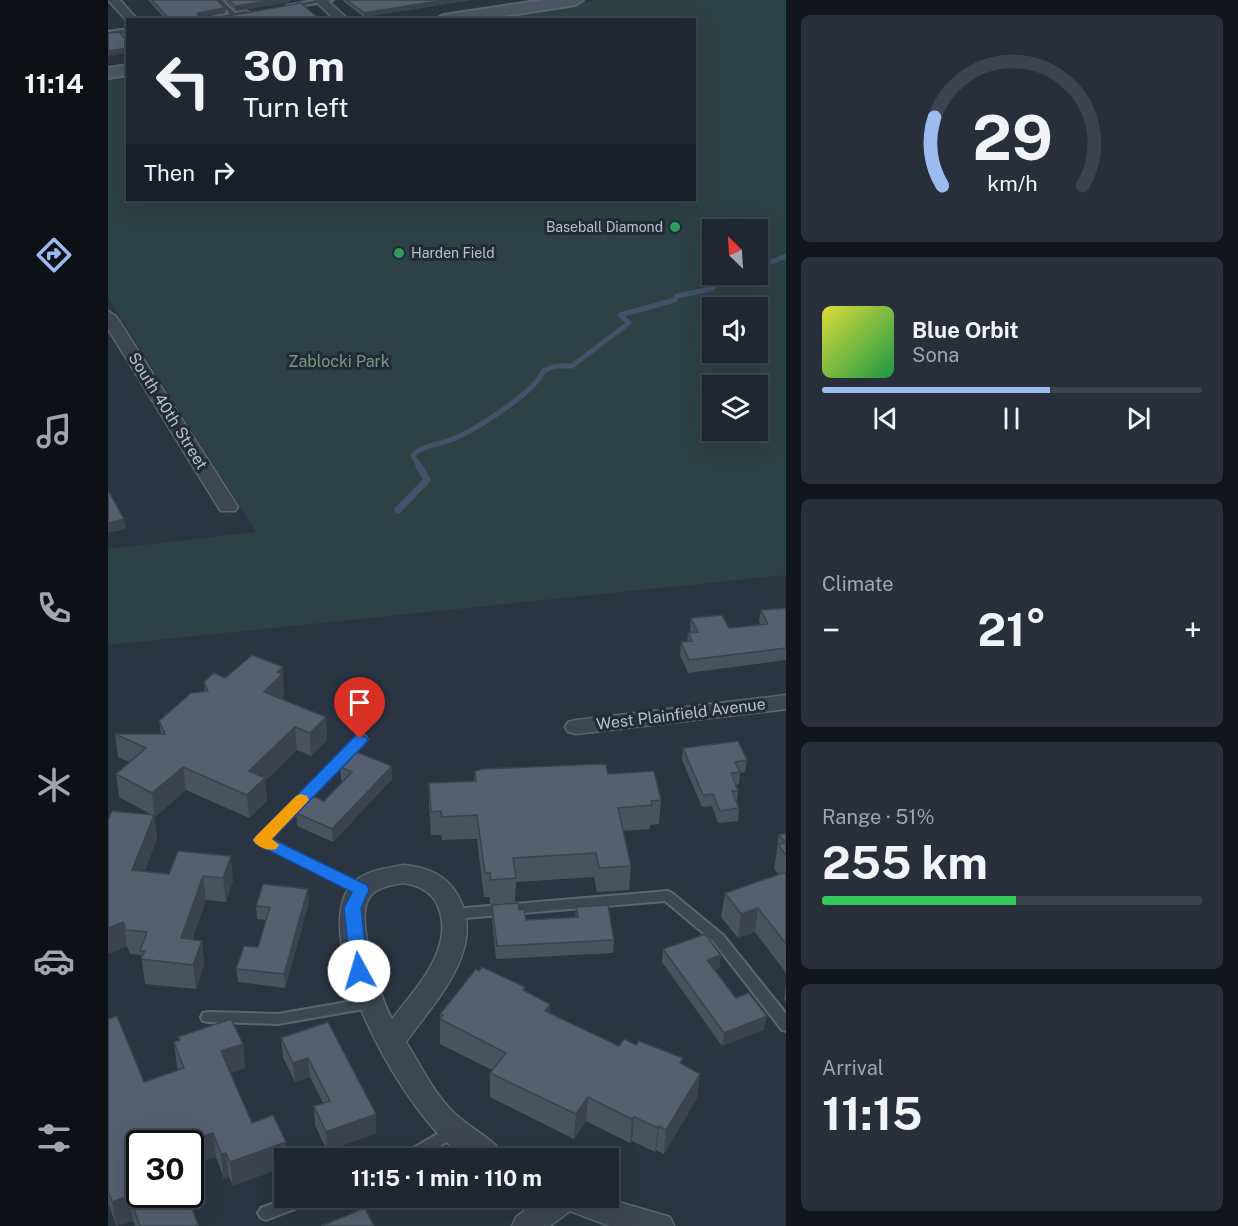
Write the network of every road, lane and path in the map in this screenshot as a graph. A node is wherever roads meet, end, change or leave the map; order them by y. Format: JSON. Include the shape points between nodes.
{"nodes":[{"id":1,"x":114,"y":0,"type":"edge"},
{"id":2,"x":219,"y":0,"type":"edge"},
{"id":3,"x":324,"y":0,"type":"edge"},
{"id":4,"x":556,"y":0,"type":"edge"},
{"id":5,"x":575,"y":0,"type":"edge"},
{"id":6,"x":528,"y":3,"type":"edge"},
{"id":7,"x":278,"y":8,"type":"edge"},
{"id":8,"x":256,"y":11,"type":"edge"},
{"id":9,"x":234,"y":15,"type":"junction"},
{"id":10,"x":130,"y":18,"type":"edge"},
{"id":11,"x":215,"y":18,"type":"edge"},
{"id":12,"x":341,"y":18,"type":"edge"},
{"id":13,"x":451,"y":18,"type":"edge"},
{"id":14,"x":126,"y":31,"type":"edge"},
{"id":15,"x":108,"y":34,"type":"edge"},
{"id":16,"x":126,"y":70,"type":"edge"},
{"id":17,"x":108,"y":73,"type":"edge"},
{"id":18,"x":108,"y":316,"type":"edge"},
{"id":19,"x":228,"y":507,"type":"dead end"},
{"id":20,"x":786,"y":702,"type":"edge"},
{"id":21,"x":576,"y":726,"type":"dead end"},
{"id":22,"x":360,"y":739,"type":"dead end"},
{"id":23,"x":361,"y":890,"type":"junction"},
{"id":24,"x":453,"y":914,"type":"junction"},
{"id":25,"x":370,"y":1003,"type":"junction"},
{"id":26,"x":208,"y":1017,"type":"dead end"},
{"id":27,"x":786,"y":1026,"type":"edge"},
{"id":28,"x":391,"y":1042,"type":"junction"},
{"id":29,"x":453,"y":1130,"type":"junction"},
{"id":30,"x":424,"y":1148,"type":"edge"},
{"id":31,"x":475,"y":1148,"type":"edge"},
{"id":32,"x":279,"y":1208,"type":"edge"},
{"id":33,"x":551,"y":1208,"type":"edge"},
{"id":34,"x":596,"y":1208,"type":"edge"},
{"id":35,"x":266,"y":1213,"type":"dead end"},
{"id":36,"x":527,"y":1226,"type":"edge"},
{"id":37,"x":659,"y":1226,"type":"edge"}],
"edges":[{"from":1,"to":10,"type":"street"},
{"from":2,"to":9,"type":"lane"},
{"from":3,"to":7,"type":"lane"},
{"from":3,"to":12,"type":"street"},
{"from":4,"to":6,"type":"street"},
{"from":5,"to":6,"type":"street"},
{"from":6,"to":13,"type":"street"},
{"from":8,"to":9,"type":"lane"},
{"from":9,"to":11,"type":"lane"},
{"from":14,"to":15,"type":"lane"},
{"from":16,"to":17,"type":"street"},
{"from":18,"to":19,"type":"street","name":"South 40th Street"},
{"from":20,"to":21,"type":"street","name":"West Plainfield Avenue"},
{"from":22,"to":23,"type":"lane","via":[[261,840]]},
{"from":23,"to":24,"type":"street","via":[[401,873],[422,874],[438,885]]},
{"from":23,"to":25,"type":"street","via":[[352,908],[359,971]]},
{"from":24,"to":27,"type":"lane","via":[[668,896],[717,938]]},
{"from":24,"to":28,"type":"street","via":[[454,942],[441,970]]},
{"from":25,"to":26,"type":"lane","via":[[278,1019]]},
{"from":25,"to":28,"type":"street"},
{"from":28,"to":29,"type":"street","via":[[432,1108]]},
{"from":29,"to":30,"type":"lane"},
{"from":29,"to":31,"type":"street"},
{"from":32,"to":35,"type":"lane"},
{"from":33,"to":36,"type":"street"},
{"from":34,"to":37,"type":"street"}]}
